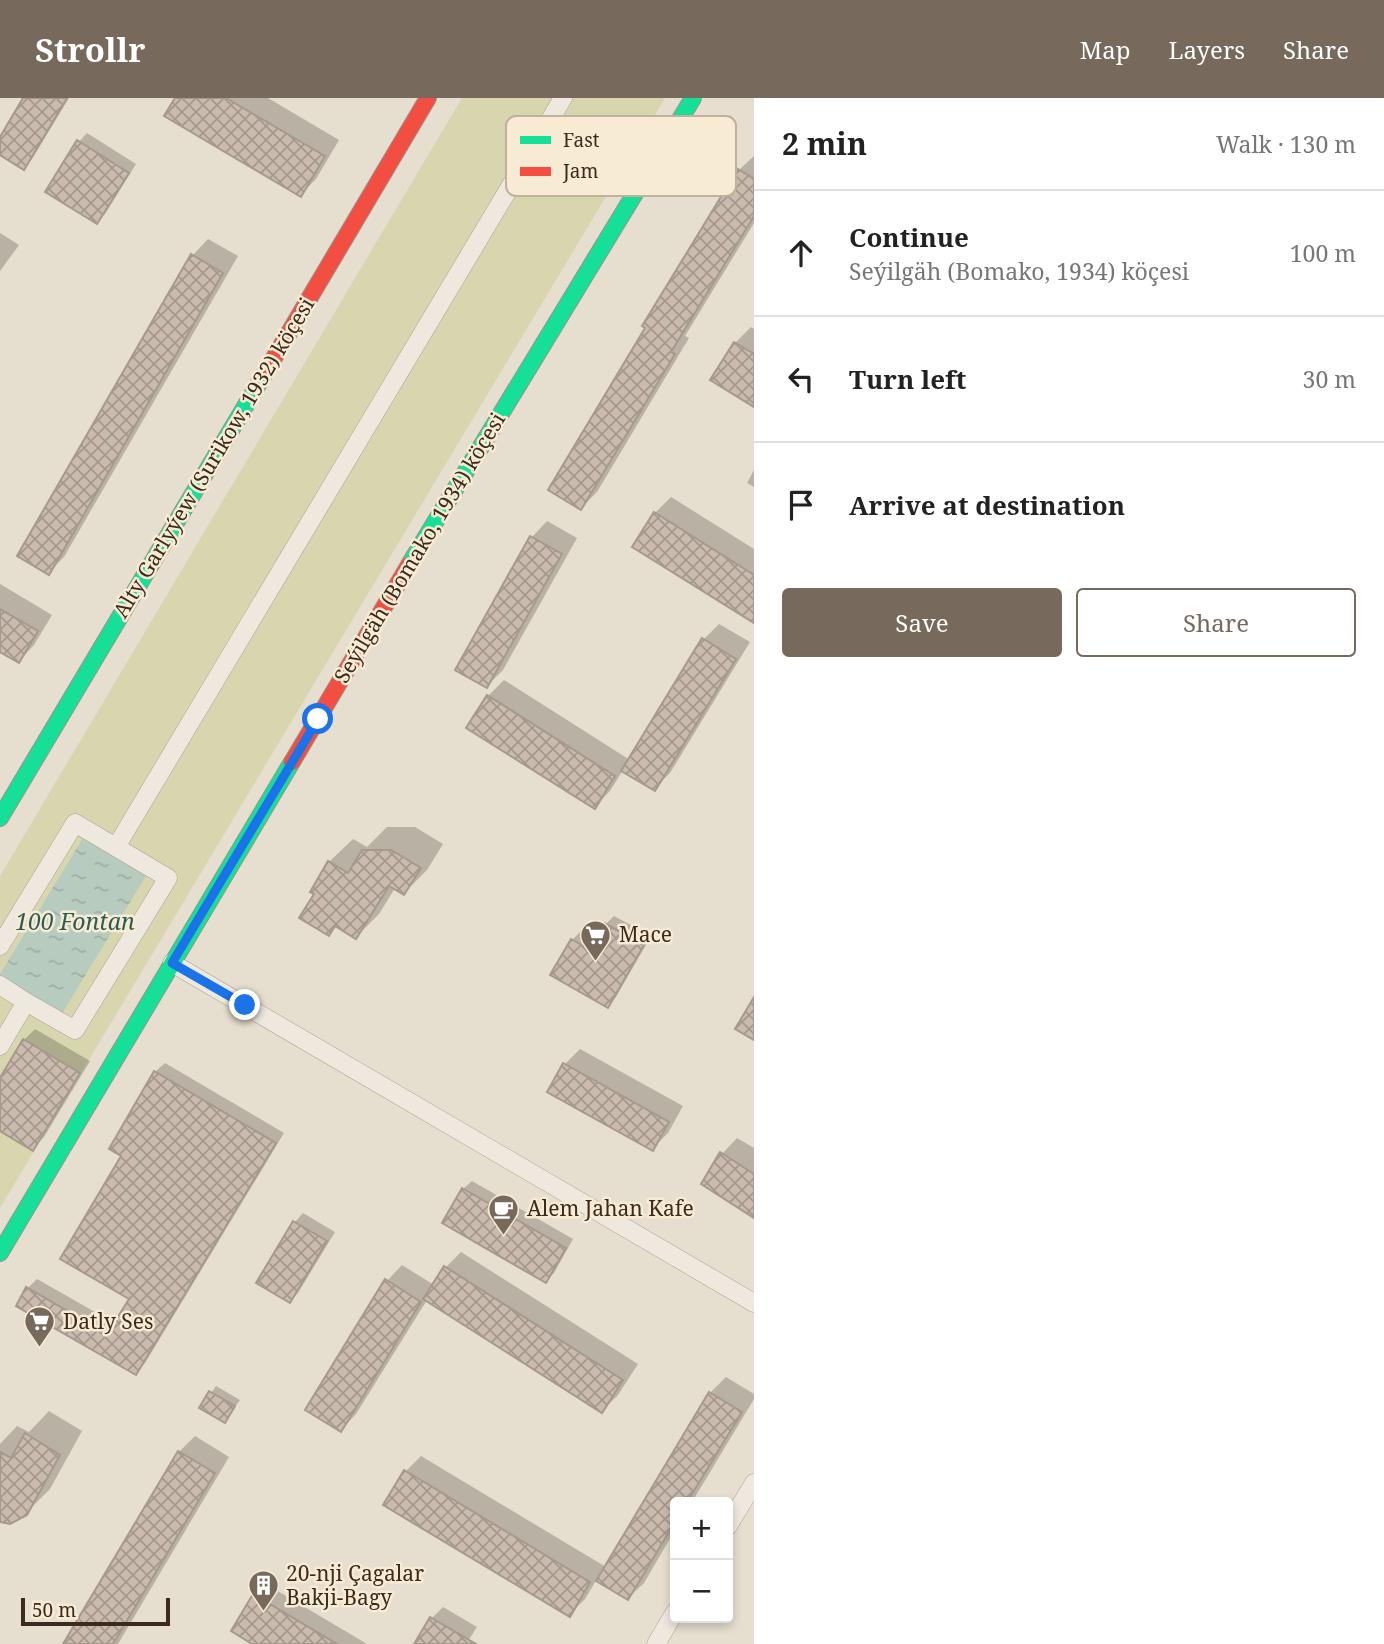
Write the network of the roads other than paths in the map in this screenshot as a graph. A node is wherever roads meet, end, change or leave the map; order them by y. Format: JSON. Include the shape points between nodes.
{"nodes":[{"id":1,"x":428,"y":98,"type":"edge"},
{"id":2,"x":563,"y":98,"type":"edge"},
{"id":3,"x":693,"y":98,"type":"edge"},
{"id":4,"x":552,"y":116,"type":"edge"},
{"id":5,"x":682,"y":116,"type":"edge"},
{"id":6,"x":506,"y":194,"type":"edge"},
{"id":7,"x":633,"y":196,"type":"edge"},
{"id":8,"x":0,"y":818,"type":"edge"},
{"id":9,"x":116,"y":847,"type":"junction"},
{"id":10,"x":0,"y":946,"type":"edge"},
{"id":11,"x":172,"y":963,"type":"junction"},
{"id":12,"x":0,"y":985,"type":"edge"},
{"id":13,"x":26,"y":1002,"type":"junction"},
{"id":14,"x":0,"y":1046,"type":"edge"},
{"id":15,"x":0,"y":1253,"type":"edge"},
{"id":16,"x":754,"y":1303,"type":"edge"},
{"id":17,"x":754,"y":1483,"type":"edge"},
{"id":18,"x":733,"y":1518,"type":"edge"},
{"id":19,"x":670,"y":1620,"type":"edge"},
{"id":20,"x":656,"y":1644,"type":"edge"}],
"edges":[{"from":1,"to":8,"type":"street","name":"Alty Garlyýew (Surikow, 1932) köçesi"},
{"from":2,"to":4,"type":"street"},
{"from":3,"to":5,"type":"street","name":"Seýilgäh (Bomako, 1934) köçesi"},
{"from":6,"to":9,"type":"street"},
{"from":7,"to":11,"type":"street","name":"Seýilgäh (Bomako, 1934) köçesi"},
{"from":9,"to":10,"type":"street","via":[[75,823]]},
{"from":9,"to":13,"type":"street","via":[[168,878],[75,1030]]},
{"from":11,"to":15,"type":"street","name":"Seýilgäh (Bomako, 1934) köçesi"},
{"from":11,"to":16,"type":"street"},
{"from":12,"to":13,"type":"street"},
{"from":13,"to":14,"type":"street"},
{"from":17,"to":18,"type":"street"},
{"from":19,"to":20,"type":"street"}]}
